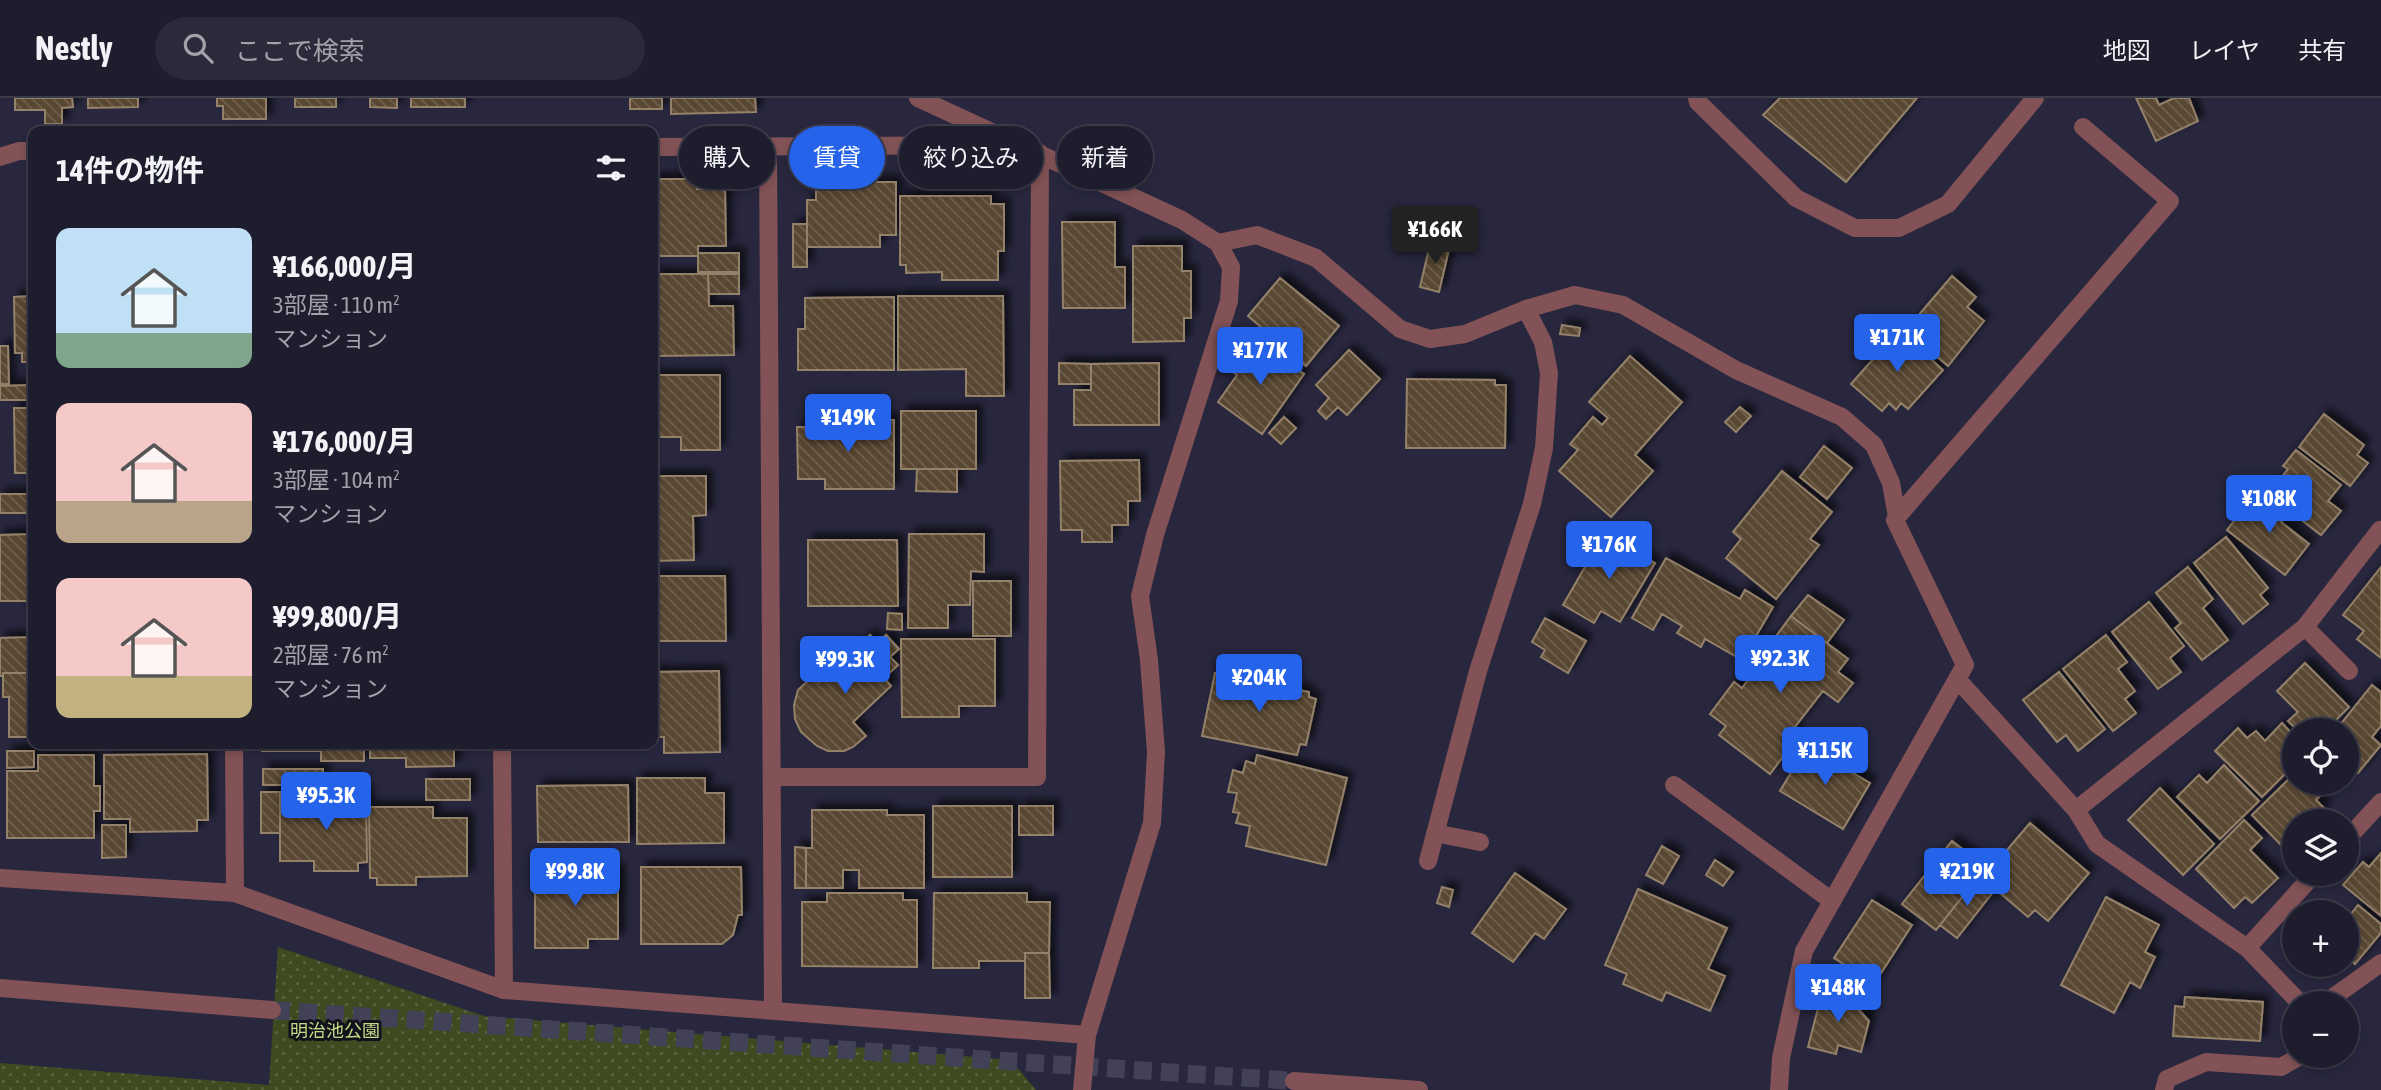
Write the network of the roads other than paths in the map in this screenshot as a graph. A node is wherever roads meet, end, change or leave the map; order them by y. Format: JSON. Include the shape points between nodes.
{"nodes":[{"id":1,"x":918,"y":98,"type":"edge"},
{"id":2,"x":1697,"y":98,"type":"edge"},
{"id":3,"x":2035,"y":98,"type":"edge"},
{"id":4,"x":981,"y":126,"type":"edge"},
{"id":5,"x":2083,"y":127,"type":"dead end"},
{"id":6,"x":775,"y":146,"type":"edge"},
{"id":7,"x":658,"y":147,"type":"edge"},
{"id":8,"x":679,"y":147,"type":"edge"},
{"id":9,"x":899,"y":147,"type":"edge"},
{"id":10,"x":28,"y":151,"type":"edge"},
{"id":11,"x":1043,"y":154,"type":"edge"},
{"id":12,"x":0,"y":157,"type":"edge"},
{"id":13,"x":768,"y":189,"type":"edge"},
{"id":14,"x":1032,"y":189,"type":"edge"},
{"id":15,"x":1218,"y":243,"type":"junction"},
{"id":16,"x":1526,"y":309,"type":"junction"},
{"id":17,"x":1897,"y":517,"type":"junction"},
{"id":18,"x":2380,"y":530,"type":"edge"},
{"id":19,"x":2305,"y":626,"type":"junction"},
{"id":20,"x":2349,"y":671,"type":"dead end"},
{"id":21,"x":1957,"y":679,"type":"junction"},
{"id":22,"x":234,"y":749,"type":"edge"},
{"id":23,"x":502,"y":749,"type":"edge"},
{"id":24,"x":772,"y":777,"type":"junction"},
{"id":25,"x":1674,"y":785,"type":"dead end"},
{"id":26,"x":2381,"y":802,"type":"edge"},
{"id":27,"x":2076,"y":810,"type":"junction"},
{"id":28,"x":2359,"y":826,"type":"edge"},
{"id":29,"x":1435,"y":833,"type":"junction"},
{"id":30,"x":1480,"y":842,"type":"dead end"},
{"id":31,"x":1428,"y":860,"type":"dead end"},
{"id":32,"x":0,"y":878,"type":"edge"},
{"id":33,"x":2303,"y":886,"type":"edge"},
{"id":34,"x":235,"y":893,"type":"junction"},
{"id":35,"x":1832,"y":901,"type":"junction"},
{"id":36,"x":2247,"y":948,"type":"junction"},
{"id":37,"x":2381,"y":963,"type":"edge"},
{"id":38,"x":0,"y":988,"type":"edge"},
{"id":39,"x":504,"y":990,"type":"junction"},
{"id":40,"x":2288,"y":991,"type":"edge"},
{"id":41,"x":2342,"y":991,"type":"edge"},
{"id":42,"x":272,"y":1010,"type":"tunnel mouth"},
{"id":43,"x":773,"y":1010,"type":"junction"},
{"id":44,"x":1087,"y":1035,"type":"junction"},
{"id":45,"x":2282,"y":1066,"type":"edge"},
{"id":46,"x":1294,"y":1081,"type":"tunnel mouth"},
{"id":47,"x":1082,"y":1090,"type":"edge"},
{"id":48,"x":1419,"y":1090,"type":"edge"},
{"id":49,"x":1779,"y":1090,"type":"edge"},
{"id":50,"x":2164,"y":1090,"type":"edge"}],
"edges":[{"from":1,"to":4,"type":"street"},
{"from":2,"to":3,"type":"street","via":[[1796,198],[1855,228],[1899,228],[1948,204]]},
{"from":5,"to":17,"type":"street","via":[[2170,201]]},
{"from":6,"to":9,"type":"street"},
{"from":7,"to":8,"type":"street"},
{"from":10,"to":12,"type":"street"},
{"from":11,"to":15,"type":"street","via":[[1182,220]]},
{"from":13,"to":24,"type":"street"},
{"from":14,"to":24,"type":"street","via":[[1037,777]]},
{"from":15,"to":16,"type":"street","via":[[1257,235],[1316,258],[1400,329],[1430,339],[1465,334]]},
{"from":15,"to":44,"type":"street","via":[[1231,267],[1229,301],[1154,535],[1140,596],[1156,752],[1152,823]]},
{"from":16,"to":17,"type":"street","via":[[1574,295],[1623,305],[1736,370],[1842,417],[1874,445],[1891,483]]},
{"from":16,"to":29,"type":"street","via":[[1543,342],[1549,373],[1544,449]]},
{"from":17,"to":21,"type":"street","via":[[1965,665]]},
{"from":18,"to":19,"type":"street"},
{"from":19,"to":20,"type":"street"},
{"from":19,"to":27,"type":"street"},
{"from":21,"to":27,"type":"street"},
{"from":21,"to":35,"type":"street"},
{"from":22,"to":34,"type":"street"},
{"from":23,"to":39,"type":"street"},
{"from":24,"to":43,"type":"street"},
{"from":25,"to":35,"type":"street"},
{"from":26,"to":28,"type":"street"},
{"from":27,"to":36,"type":"street","via":[[2096,844]]},
{"from":29,"to":30,"type":"street"},
{"from":29,"to":31,"type":"street"},
{"from":32,"to":34,"type":"street"},
{"from":33,"to":36,"type":"street"},
{"from":34,"to":39,"type":"street"},
{"from":35,"to":49,"type":"street","via":[[1804,951],[1781,1058]]},
{"from":36,"to":40,"type":"street"},
{"from":37,"to":41,"type":"street"},
{"from":38,"to":42,"type":"street"},
{"from":39,"to":43,"type":"street"},
{"from":43,"to":44,"type":"street"},
{"from":44,"to":47,"type":"street"},
{"from":45,"to":50,"type":"street","via":[[2206,1062],[2166,1079]]},
{"from":46,"to":48,"type":"street"}]}
